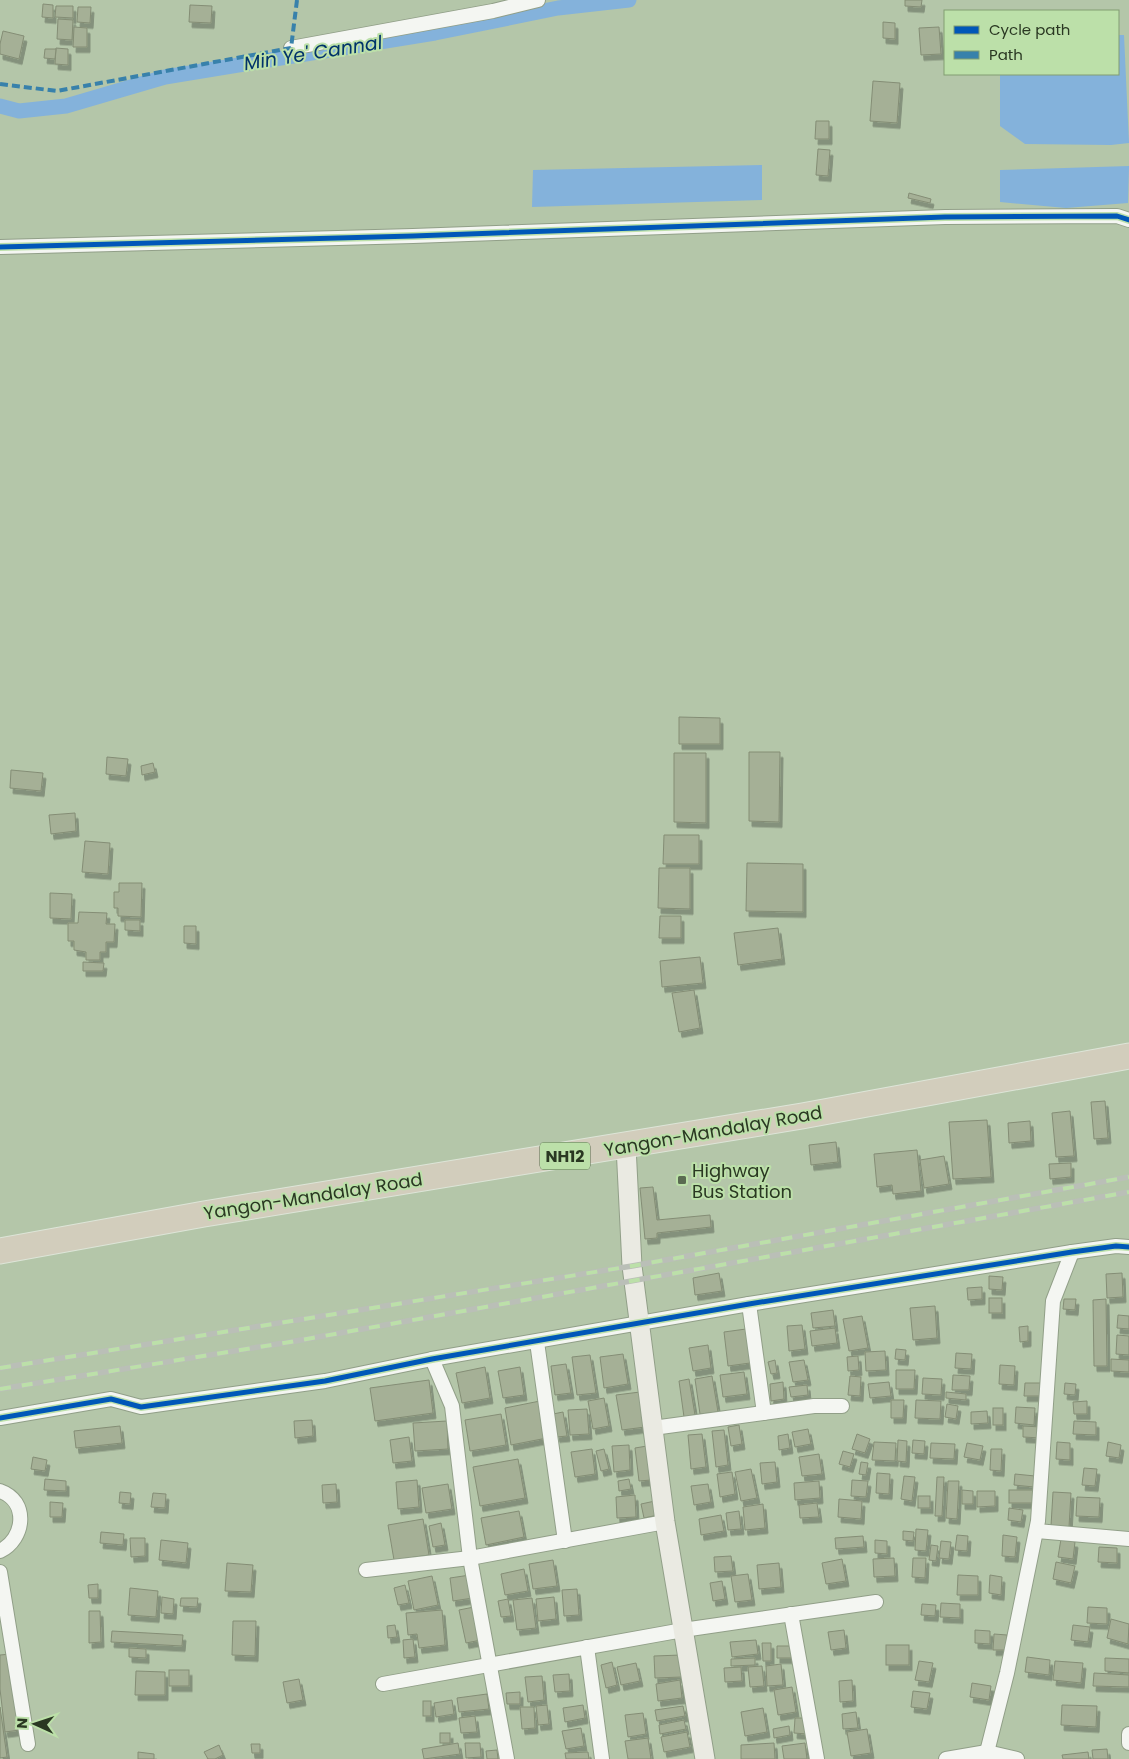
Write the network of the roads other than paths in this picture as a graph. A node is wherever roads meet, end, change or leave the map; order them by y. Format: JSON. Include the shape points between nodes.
{"nodes":[{"id":1,"x":538,"y":0,"type":"edge"},
{"id":2,"x":291,"y":48,"type":"dead end"},
{"id":3,"x":1129,"y":220,"type":"edge"},
{"id":4,"x":0,"y":247,"type":"edge"},
{"id":5,"x":1129,"y":1056,"type":"edge"},
{"id":6,"x":626,"y":1146,"type":"junction"},
{"id":7,"x":1129,"y":1247,"type":"edge"},
{"id":8,"x":0,"y":1251,"type":"edge"},
{"id":9,"x":1072,"y":1252,"type":"junction"},
{"id":10,"x":749,"y":1304,"type":"junction"},
{"id":11,"x":641,"y":1323,"type":"junction"},
{"id":12,"x":537,"y":1342,"type":"junction"},
{"id":13,"x":432,"y":1359,"type":"junction"},
{"id":14,"x":842,"y":1406,"type":"dead end"},
{"id":15,"x":764,"y":1413,"type":"junction"},
{"id":16,"x":0,"y":1418,"type":"edge"},
{"id":17,"x":653,"y":1428,"type":"junction"},
{"id":18,"x":0,"y":1491,"type":"edge"},
{"id":19,"x":665,"y":1522,"type":"junction"},
{"id":20,"x":1036,"y":1531,"type":"junction"},
{"id":21,"x":1129,"y":1539,"type":"edge"},
{"id":22,"x":565,"y":1541,"type":"junction"},
{"id":23,"x":0,"y":1550,"type":"edge"},
{"id":24,"x":470,"y":1558,"type":"junction"},
{"id":25,"x":366,"y":1570,"type":"dead end"},
{"id":26,"x":0,"y":1572,"type":"edge"},
{"id":27,"x":876,"y":1602,"type":"dead end"},
{"id":28,"x":791,"y":1614,"type":"junction"},
{"id":29,"x":683,"y":1630,"type":"junction"},
{"id":30,"x":587,"y":1647,"type":"junction"},
{"id":31,"x":490,"y":1665,"type":"junction"},
{"id":32,"x":383,"y":1684,"type":"dead end"},
{"id":33,"x":1129,"y":1734,"type":"edge"},
{"id":34,"x":1129,"y":1743,"type":"edge"},
{"id":35,"x":28,"y":1744,"type":"dead end"},
{"id":36,"x":987,"y":1752,"type":"junction"},
{"id":37,"x":507,"y":1759,"type":"edge"},
{"id":38,"x":602,"y":1759,"type":"edge"},
{"id":39,"x":705,"y":1759,"type":"edge"},
{"id":40,"x":817,"y":1759,"type":"edge"},
{"id":41,"x":946,"y":1759,"type":"edge"},
{"id":42,"x":1017,"y":1759,"type":"edge"}],
"edges":[{"from":1,"to":2,"type":"street"},
{"from":3,"to":4,"type":"street","via":[[1117,216],[945,217]]},
{"from":5,"to":6,"type":"highway","name":"Yangon-Mandalay Road","number":"NH12"},
{"from":6,"to":8,"type":"highway","name":"Yangon-Mandalay Road","number":"NH12","via":[[204,1214]]},
{"from":6,"to":11,"type":"street","via":[[632,1266]]},
{"from":7,"to":9,"type":"street"},
{"from":9,"to":10,"type":"street"},
{"from":9,"to":20,"type":"street","via":[[1052,1300]]},
{"from":10,"to":11,"type":"street"},
{"from":10,"to":15,"type":"street"},
{"from":11,"to":12,"type":"street"},
{"from":11,"to":17,"type":"street"},
{"from":12,"to":13,"type":"street"},
{"from":12,"to":22,"type":"street"},
{"from":13,"to":16,"type":"street","via":[[325,1381],[141,1407],[112,1399]]},
{"from":13,"to":24,"type":"street","via":[[452,1406]]},
{"from":14,"to":15,"type":"street","via":[[814,1406]]},
{"from":15,"to":17,"type":"street"},
{"from":17,"to":19,"type":"street"},
{"from":18,"to":23,"type":"street","via":[[12,1498],[21,1518],[15,1540]]},
{"from":19,"to":22,"type":"street"},
{"from":19,"to":29,"type":"street"},
{"from":20,"to":21,"type":"street"},
{"from":20,"to":36,"type":"street"},
{"from":22,"to":24,"type":"street"},
{"from":24,"to":25,"type":"street"},
{"from":24,"to":31,"type":"street"},
{"from":26,"to":35,"type":"street"},
{"from":27,"to":28,"type":"street"},
{"from":28,"to":29,"type":"street"},
{"from":28,"to":40,"type":"street"},
{"from":29,"to":30,"type":"street"},
{"from":29,"to":39,"type":"street"},
{"from":30,"to":31,"type":"street"},
{"from":30,"to":38,"type":"street"},
{"from":31,"to":32,"type":"street"},
{"from":31,"to":37,"type":"street"},
{"from":33,"to":34,"type":"street"},
{"from":36,"to":41,"type":"street"},
{"from":36,"to":42,"type":"street"}]}
